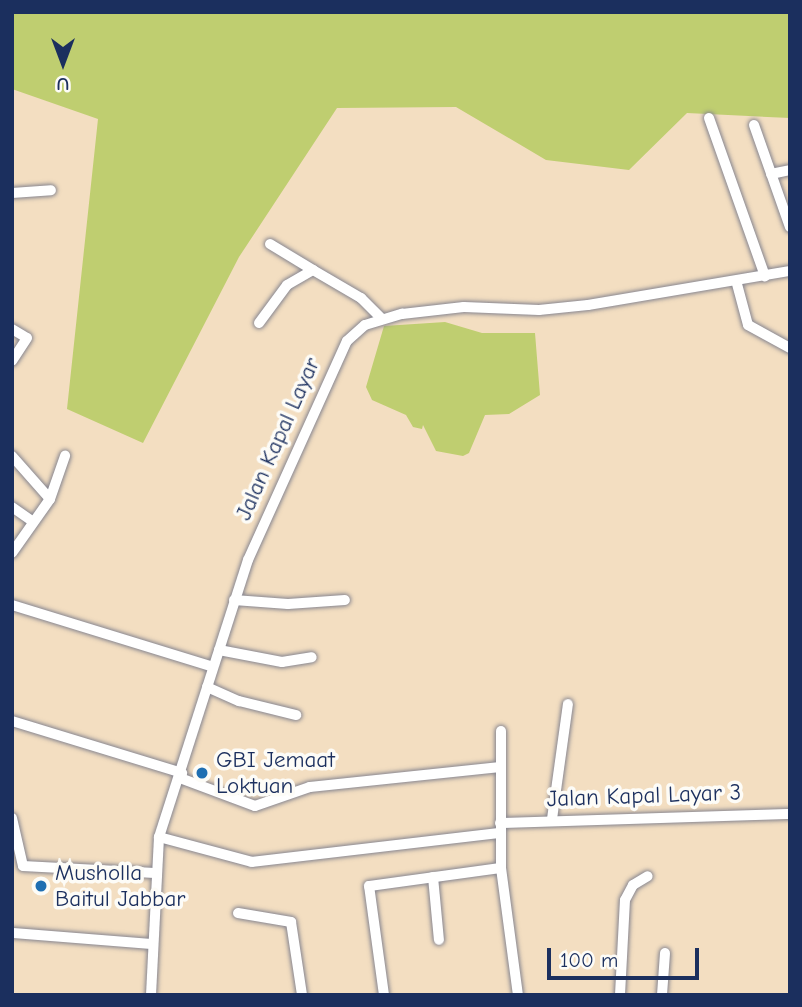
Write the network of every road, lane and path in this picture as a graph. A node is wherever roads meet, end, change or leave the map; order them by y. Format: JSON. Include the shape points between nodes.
{"nodes":[{"id":1,"x":709,"y":118,"type":"dead end"},
{"id":2,"x":754,"y":125,"type":"dead end"},
{"id":3,"x":790,"y":170,"type":"edge"},
{"id":4,"x":771,"y":174,"type":"junction"},
{"id":5,"x":51,"y":190,"type":"dead end"},
{"id":6,"x":12,"y":193,"type":"edge"},
{"id":7,"x":789,"y":221,"type":"edge"},
{"id":8,"x":270,"y":244,"type":"dead end"},
{"id":9,"x":313,"y":270,"type":"junction"},
{"id":10,"x":790,"y":271,"type":"edge"},
{"id":11,"x":765,"y":276,"type":"junction"},
{"id":12,"x":737,"y":284,"type":"junction"},
{"id":13,"x":381,"y":318,"type":"junction"},
{"id":14,"x":259,"y":323,"type":"dead end"},
{"id":15,"x":12,"y":329,"type":"edge"},
{"id":16,"x":790,"y":348,"type":"edge"},
{"id":17,"x":12,"y":361,"type":"edge"},
{"id":18,"x":12,"y":456,"type":"edge"},
{"id":19,"x":65,"y":456,"type":"dead end"},
{"id":20,"x":50,"y":499,"type":"junction"},
{"id":21,"x":12,"y":507,"type":"edge"},
{"id":22,"x":32,"y":521,"type":"junction"},
{"id":23,"x":12,"y":554,"type":"edge"},
{"id":24,"x":234,"y":600,"type":"junction"},
{"id":25,"x":345,"y":600,"type":"dead end"},
{"id":26,"x":12,"y":605,"type":"edge"},
{"id":27,"x":219,"y":650,"type":"junction"},
{"id":28,"x":312,"y":657,"type":"dead end"},
{"id":29,"x":213,"y":667,"type":"junction"},
{"id":30,"x":207,"y":687,"type":"junction"},
{"id":31,"x":568,"y":704,"type":"dead end"},
{"id":32,"x":296,"y":715,"type":"dead end"},
{"id":33,"x":12,"y":721,"type":"edge"},
{"id":34,"x":500,"y":731,"type":"dead end"},
{"id":35,"x":500,"y":767,"type":"junction"},
{"id":36,"x":181,"y":775,"type":"junction"},
{"id":37,"x":790,"y":814,"type":"edge"},
{"id":38,"x":12,"y":818,"type":"edge"},
{"id":39,"x":552,"y":819,"type":"junction"},
{"id":40,"x":500,"y":828,"type":"junction"},
{"id":41,"x":159,"y":836,"type":"junction"},
{"id":42,"x":17,"y":866,"type":"edge"},
{"id":43,"x":500,"y":868,"type":"junction"},
{"id":44,"x":155,"y":873,"type":"junction"},
{"id":45,"x":648,"y":876,"type":"dead end"},
{"id":46,"x":433,"y":877,"type":"junction"},
{"id":47,"x":238,"y":913,"type":"dead end"},
{"id":48,"x":12,"y":933,"type":"edge"},
{"id":49,"x":439,"y":940,"type":"dead end"},
{"id":50,"x":153,"y":944,"type":"junction"},
{"id":51,"x":665,"y":953,"type":"dead end"},
{"id":52,"x":151,"y":995,"type":"edge"},
{"id":53,"x":302,"y":995,"type":"edge"},
{"id":54,"x":384,"y":995,"type":"edge"},
{"id":55,"x":518,"y":995,"type":"edge"},
{"id":56,"x":620,"y":995,"type":"edge"},
{"id":57,"x":662,"y":995,"type":"edge"}],
"edges":[{"from":1,"to":11,"type":"street"},
{"from":2,"to":4,"type":"street"},
{"from":3,"to":4,"type":"street"},
{"from":4,"to":7,"type":"street"},
{"from":5,"to":6,"type":"street"},
{"from":8,"to":9,"type":"street"},
{"from":9,"to":13,"type":"street","via":[[360,298]]},
{"from":9,"to":14,"type":"street","via":[[287,285]]},
{"from":10,"to":11,"type":"street","name":"Jalan Kapal Layar"},
{"from":11,"to":12,"type":"street","name":"Jalan Kapal Layar"},
{"from":12,"to":13,"type":"street","name":"Jalan Kapal Layar","via":[[547,310],[464,307]]},
{"from":12,"to":16,"type":"street","via":[[748,325]]},
{"from":13,"to":24,"type":"street","name":"Jalan Kapal Layar","via":[[347,341],[262,524]]},
{"from":15,"to":17,"type":"street","via":[[27,338]]},
{"from":18,"to":20,"type":"street"},
{"from":19,"to":20,"type":"street"},
{"from":20,"to":22,"type":"street"},
{"from":21,"to":22,"type":"street"},
{"from":22,"to":23,"type":"street"},
{"from":24,"to":25,"type":"street","via":[[288,604]]},
{"from":24,"to":27,"type":"street","name":"Jalan Kapal Layar"},
{"from":26,"to":29,"type":"street"},
{"from":27,"to":28,"type":"street","via":[[282,662]]},
{"from":27,"to":29,"type":"street","name":"Jalan Kapal Layar"},
{"from":29,"to":30,"type":"street","name":"Jalan Kapal Layar"},
{"from":30,"to":32,"type":"street","via":[[239,701]]},
{"from":30,"to":36,"type":"street","name":"Jalan Kapal Layar"},
{"from":31,"to":39,"type":"street"},
{"from":33,"to":36,"type":"street"},
{"from":34,"to":35,"type":"street"},
{"from":35,"to":36,"type":"street","via":[[322,786],[255,806]]},
{"from":35,"to":40,"type":"street"},
{"from":36,"to":41,"type":"street","name":"Jalan Kapal Layar"},
{"from":37,"to":39,"type":"street","name":"Jalan Kapal Layar 3"},
{"from":38,"to":42,"type":"street"},
{"from":39,"to":40,"type":"street","name":"Jalan Kapal Layar 3"},
{"from":40,"to":41,"type":"street","name":"Jalan Kapal Layar 3","via":[[252,862]]},
{"from":40,"to":43,"type":"street"},
{"from":41,"to":44,"type":"street","name":"Jalan Kapal Layar"},
{"from":42,"to":44,"type":"street"},
{"from":43,"to":46,"type":"street"},
{"from":43,"to":55,"type":"street"},
{"from":44,"to":50,"type":"street","name":"Jalan Kapal Layar"},
{"from":45,"to":56,"type":"street","via":[[633,885],[625,901]]},
{"from":46,"to":49,"type":"street"},
{"from":46,"to":54,"type":"street","via":[[369,886]]},
{"from":47,"to":53,"type":"street","via":[[291,922]]},
{"from":48,"to":50,"type":"street"},
{"from":50,"to":52,"type":"street","name":"Jalan Kapal Layar"},
{"from":51,"to":57,"type":"street"}]}
